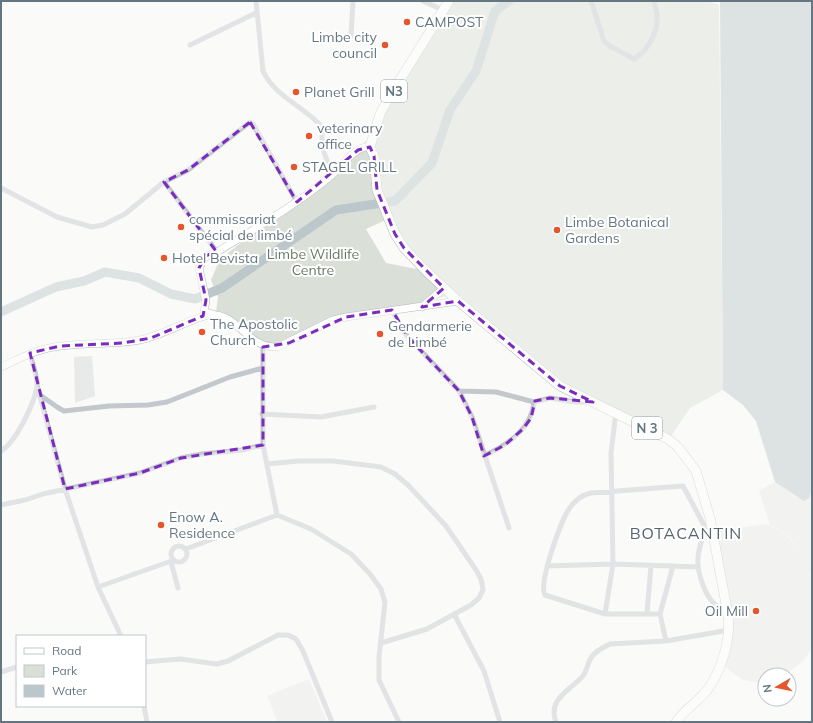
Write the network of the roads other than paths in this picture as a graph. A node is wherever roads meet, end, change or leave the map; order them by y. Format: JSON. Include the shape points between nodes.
{"nodes":[{"id":1,"x":256,"y":1,"type":"edge"},
{"id":2,"x":353,"y":1,"type":"edge"},
{"id":3,"x":423,"y":1,"type":"edge"},
{"id":4,"x":449,"y":1,"type":"edge"},
{"id":5,"x":591,"y":1,"type":"edge"},
{"id":6,"x":654,"y":1,"type":"edge"},
{"id":7,"x":443,"y":10,"type":"junction"},
{"id":8,"x":256,"y":13,"type":"junction"},
{"id":9,"x":351,"y":36,"type":"dead end"},
{"id":10,"x":190,"y":45,"type":"dead end"},
{"id":11,"x":370,"y":147,"type":"junction"},
{"id":12,"x":332,"y":174,"type":"junction"},
{"id":13,"x":164,"y":182,"type":"junction"},
{"id":14,"x":1,"y":188,"type":"edge"},
{"id":15,"x":297,"y":202,"type":"junction"},
{"id":16,"x":217,"y":252,"type":"junction"},
{"id":17,"x":444,"y":288,"type":"junction"},
{"id":18,"x":458,"y":301,"type":"junction"},
{"id":19,"x":422,"y":307,"type":"junction"},
{"id":20,"x":392,"y":310,"type":"junction"},
{"id":21,"x":214,"y":314,"type":"junction"},
{"id":22,"x":263,"y":346,"type":"junction"},
{"id":23,"x":30,"y":353,"type":"junction"},
{"id":24,"x":1,"y":367,"type":"edge"},
{"id":25,"x":263,"y":368,"type":"junction"},
{"id":26,"x":37,"y":385,"type":"junction"},
{"id":27,"x":459,"y":391,"type":"junction"},
{"id":28,"x":40,"y":395,"type":"junction"},
{"id":29,"x":534,"y":402,"type":"junction"},
{"id":30,"x":593,"y":402,"type":"junction"},
{"id":31,"x":374,"y":407,"type":"dead end"},
{"id":32,"x":616,"y":412,"type":"junction"},
{"id":33,"x":262,"y":414,"type":"junction"},
{"id":34,"x":263,"y":445,"type":"junction"},
{"id":35,"x":1,"y":451,"type":"edge"},
{"id":36,"x":484,"y":456,"type":"junction"},
{"id":37,"x":267,"y":464,"type":"junction"},
{"id":38,"x":65,"y":489,"type":"junction"},
{"id":39,"x":610,"y":493,"type":"junction"},
{"id":40,"x":1,"y":505,"type":"edge"},
{"id":41,"x":278,"y":515,"type":"junction"},
{"id":42,"x":710,"y":518,"type":"junction"},
{"id":43,"x":509,"y":528,"type":"dead end"},
{"id":44,"x":706,"y":529,"type":"junction"},
{"id":45,"x":186,"y":549,"type":"junction"},
{"id":46,"x":172,"y":561,"type":"junction"},
{"id":47,"x":613,"y":564,"type":"junction"},
{"id":48,"x":547,"y":566,"type":"junction"},
{"id":49,"x":651,"y":566,"type":"junction"},
{"id":50,"x":673,"y":566,"type":"junction"},
{"id":51,"x":698,"y":567,"type":"junction"},
{"id":52,"x":98,"y":586,"type":"junction"},
{"id":53,"x":178,"y":588,"type":"dead end"},
{"id":54,"x":727,"y":609,"type":"junction"},
{"id":55,"x":647,"y":613,"type":"junction"},
{"id":56,"x":454,"y":614,"type":"junction"},
{"id":57,"x":605,"y":614,"type":"junction"},
{"id":58,"x":660,"y":614,"type":"junction"},
{"id":59,"x":729,"y":630,"type":"junction"},
{"id":60,"x":120,"y":635,"type":"edge"},
{"id":61,"x":666,"y":641,"type":"junction"},
{"id":62,"x":381,"y":643,"type":"junction"},
{"id":63,"x":146,"y":662,"type":"edge"},
{"id":64,"x":16,"y":667,"type":"edge"},
{"id":65,"x":1,"y":672,"type":"edge"},
{"id":66,"x":144,"y":707,"type":"edge"},
{"id":67,"x":147,"y":722,"type":"edge"},
{"id":68,"x":332,"y":722,"type":"edge"},
{"id":69,"x":399,"y":722,"type":"edge"},
{"id":70,"x":500,"y":722,"type":"edge"},
{"id":71,"x":556,"y":722,"type":"edge"},
{"id":72,"x":676,"y":722,"type":"edge"}],
"edges":[{"from":1,"to":8,"type":"street"},
{"from":2,"to":9,"type":"street"},
{"from":3,"to":7,"type":"street"},
{"from":4,"to":7,"type":"highway","number":"N3"},
{"from":5,"to":6,"type":"street","via":[[604,41],[634,59],[642,54],[653,37],[658,20]]},
{"from":7,"to":11,"type":"highway","number":"N3","via":[[380,114]]},
{"from":8,"to":10,"type":"street"},
{"from":8,"to":12,"type":"street","via":[[263,71],[267,80],[322,127],[322,147]]},
{"from":11,"to":12,"type":"street","via":[[362,147]]},
{"from":11,"to":17,"type":"highway","number":"N 3","via":[[374,156],[377,190],[395,234],[404,248]]},
{"from":12,"to":15,"type":"street"},
{"from":13,"to":14,"type":"street","via":[[125,214],[103,225],[92,227],[57,217]]},
{"from":13,"to":15,"type":"street","via":[[188,170],[250,122]]},
{"from":13,"to":16,"type":"street"},
{"from":15,"to":16,"type":"street"},
{"from":16,"to":21,"type":"street","via":[[206,256],[199,268],[206,300],[204,312]]},
{"from":17,"to":18,"type":"highway","number":"N 3"},
{"from":17,"to":19,"type":"street"},
{"from":18,"to":19,"type":"street"},
{"from":18,"to":30,"type":"highway","number":"N 3","via":[[560,386]]},
{"from":19,"to":20,"type":"street"},
{"from":20,"to":22,"type":"street","via":[[333,320],[278,347]]},
{"from":20,"to":27,"type":"street","via":[[404,332]]},
{"from":21,"to":22,"type":"street","via":[[231,320]]},
{"from":21,"to":23,"type":"street","via":[[200,317],[151,338],[123,343],[60,346]]},
{"from":22,"to":25,"type":"street"},
{"from":23,"to":24,"type":"street"},
{"from":23,"to":26,"type":"street"},
{"from":25,"to":28,"type":"street","via":[[230,377],[161,403],[64,411]]},
{"from":25,"to":33,"type":"street"},
{"from":26,"to":28,"type":"street"},
{"from":26,"to":35,"type":"street","via":[[22,424]]},
{"from":27,"to":29,"type":"street","via":[[496,392]]},
{"from":27,"to":36,"type":"street","via":[[472,417]]},
{"from":28,"to":38,"type":"street"},
{"from":29,"to":30,"type":"street","via":[[550,398]]},
{"from":29,"to":36,"type":"street","via":[[531,418],[523,429],[505,445]]},
{"from":30,"to":32,"type":"highway","number":"N 3"},
{"from":31,"to":33,"type":"street","via":[[321,417]]},
{"from":32,"to":39,"type":"street","via":[[611,452]]},
{"from":32,"to":42,"type":"highway","number":"N 3","via":[[668,439],[678,447],[696,471]]},
{"from":33,"to":34,"type":"street"},
{"from":34,"to":37,"type":"street"},
{"from":34,"to":38,"type":"street","via":[[181,458],[140,473]]},
{"from":36,"to":43,"type":"street"},
{"from":37,"to":41,"type":"street"},
{"from":37,"to":56,"type":"street","via":[[298,460],[333,461],[381,467],[396,474],[446,526],[481,579],[483,590],[479,598]]},
{"from":38,"to":40,"type":"street"},
{"from":38,"to":52,"type":"street"},
{"from":39,"to":44,"type":"street","via":[[683,486]]},
{"from":39,"to":47,"type":"street"},
{"from":39,"to":48,"type":"street","via":[[591,493],[579,497],[568,510]]},
{"from":41,"to":45,"type":"street"},
{"from":41,"to":62,"type":"street","via":[[310,529],[342,548],[356,558],[370,574],[384,596]]},
{"from":42,"to":44,"type":"street"},
{"from":42,"to":54,"type":"highway","number":"N 3"},
{"from":44,"to":51,"type":"street","via":[[698,554]]},
{"from":45,"to":46,"type":"street","via":[[187,557],[184,560]]},
{"from":45,"to":46,"type":"street","via":[[180,545],[173,548]]},
{"from":46,"to":52,"type":"street"},
{"from":46,"to":53,"type":"street"},
{"from":47,"to":48,"type":"street"},
{"from":47,"to":49,"type":"street"},
{"from":47,"to":57,"type":"street"},
{"from":48,"to":57,"type":"street","via":[[542,588],[545,595]]},
{"from":49,"to":50,"type":"street"},
{"from":49,"to":55,"type":"street"},
{"from":50,"to":51,"type":"street"},
{"from":50,"to":58,"type":"street"},
{"from":51,"to":54,"type":"street","via":[[712,600],[717,606]]},
{"from":52,"to":60,"type":"street"},
{"from":54,"to":59,"type":"highway","number":"N 3"},
{"from":55,"to":57,"type":"street"},
{"from":55,"to":58,"type":"street"},
{"from":56,"to":62,"type":"street","via":[[427,629]]},
{"from":56,"to":70,"type":"street","via":[[484,671]]},
{"from":58,"to":61,"type":"street"},
{"from":59,"to":61,"type":"street"},
{"from":59,"to":72,"type":"highway","number":"N 3","via":[[720,666],[708,689]]},
{"from":61,"to":71,"type":"street","via":[[610,644],[598,651],[589,661],[583,676],[558,700],[553,713]]},
{"from":62,"to":69,"type":"street","via":[[379,680]]},
{"from":63,"to":68,"type":"street","via":[[180,659],[217,664],[228,661],[278,635],[288,635],[296,639],[303,651]]},
{"from":64,"to":65,"type":"street"},
{"from":66,"to":67,"type":"street"}]}
